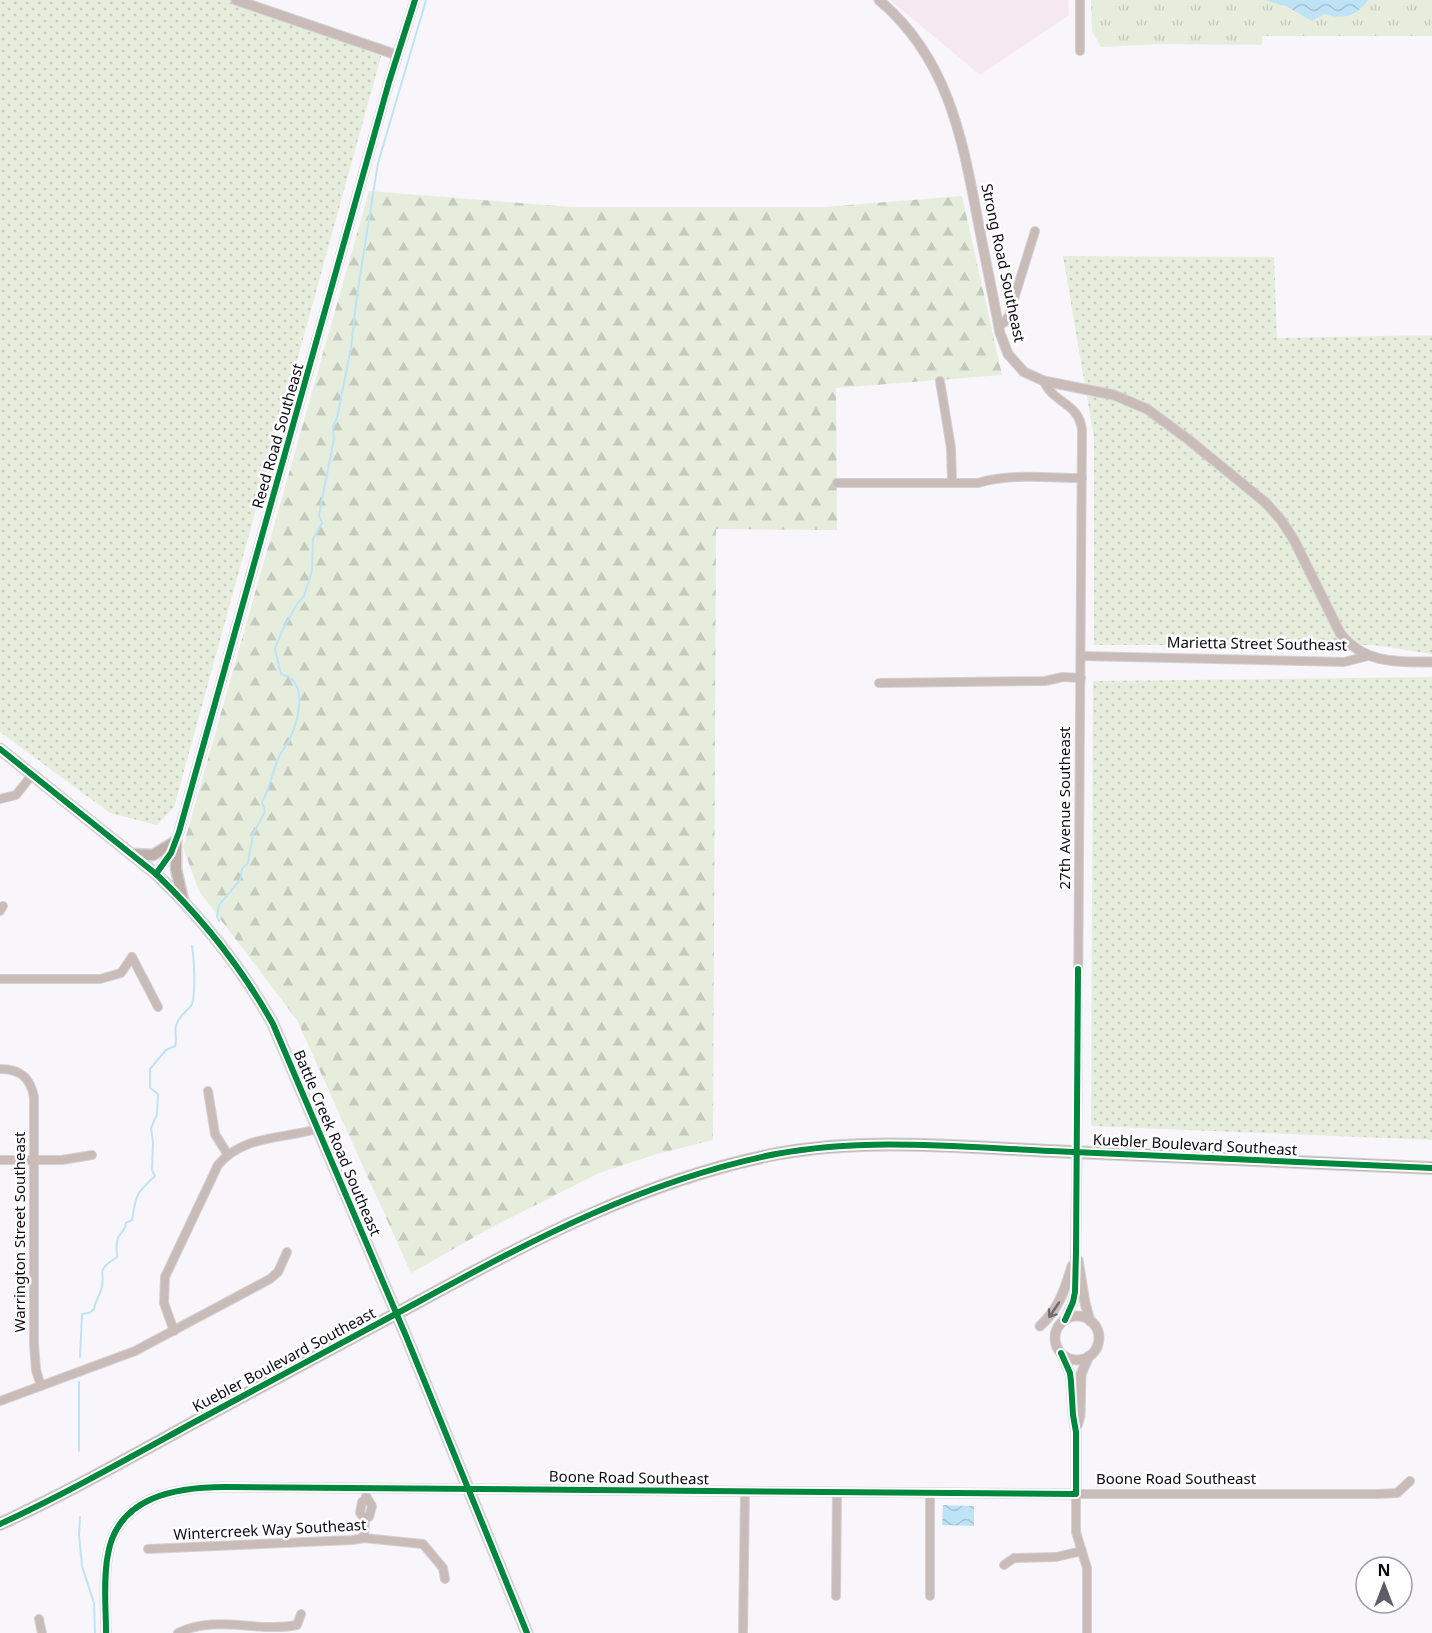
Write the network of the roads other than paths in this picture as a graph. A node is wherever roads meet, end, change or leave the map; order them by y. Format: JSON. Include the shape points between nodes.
{"nodes":[{"id":1,"x":236,"y":0,"type":"edge"},
{"id":2,"x":415,"y":0,"type":"edge"},
{"id":3,"x":879,"y":0,"type":"edge"},
{"id":4,"x":1080,"y":0,"type":"edge"},
{"id":5,"x":1080,"y":51,"type":"dead end"},
{"id":6,"x":397,"y":55,"type":"junction"},
{"id":7,"x":1035,"y":231,"type":"dead end"},
{"id":8,"x":999,"y":325,"type":"junction"},
{"id":9,"x":940,"y":381,"type":"dead end"},
{"id":10,"x":1044,"y":381,"type":"junction"},
{"id":11,"x":1082,"y":478,"type":"junction"},
{"id":12,"x":837,"y":483,"type":"dead end"},
{"id":13,"x":952,"y":483,"type":"junction"},
{"id":14,"x":1081,"y":656,"type":"junction"},
{"id":15,"x":1368,"y":656,"type":"junction"},
{"id":16,"x":1432,"y":662,"type":"edge"},
{"id":17,"x":1081,"y":678,"type":"junction"},
{"id":18,"x":879,"y":683,"type":"dead end"},
{"id":19,"x":0,"y":749,"type":"edge"},
{"id":20,"x":32,"y":775,"type":"junction"},
{"id":21,"x":0,"y":799,"type":"edge"},
{"id":22,"x":176,"y":841,"type":"junction"},
{"id":23,"x":131,"y":854,"type":"junction"},
{"id":24,"x":156,"y":874,"type":"junction"},
{"id":25,"x":184,"y":902,"type":"junction"},
{"id":26,"x":0,"y":979,"type":"edge"},
{"id":27,"x":158,"y":1007,"type":"dead end"},
{"id":28,"x":0,"y":1069,"type":"edge"},
{"id":29,"x":208,"y":1091,"type":"dead end"},
{"id":30,"x":317,"y":1129,"type":"junction"},
{"id":31,"x":1077,"y":1152,"type":"junction"},
{"id":32,"x":92,"y":1155,"type":"dead end"},
{"id":33,"x":228,"y":1155,"type":"junction"},
{"id":34,"x":0,"y":1160,"type":"edge"},
{"id":35,"x":34,"y":1160,"type":"junction"},
{"id":36,"x":1432,"y":1168,"type":"edge"},
{"id":37,"x":287,"y":1252,"type":"dead end"},
{"id":38,"x":1077,"y":1252,"type":"junction"},
{"id":39,"x":395,"y":1314,"type":"junction"},
{"id":40,"x":1065,"y":1320,"type":"junction"},
{"id":41,"x":1090,"y":1321,"type":"junction"},
{"id":42,"x":1040,"y":1326,"type":"dead end"},
{"id":43,"x":174,"y":1331,"type":"junction"},
{"id":44,"x":1061,"y":1353,"type":"junction"},
{"id":45,"x":1089,"y":1356,"type":"junction"},
{"id":46,"x":42,"y":1386,"type":"junction"},
{"id":47,"x":0,"y":1401,"type":"edge"},
{"id":48,"x":1076,"y":1431,"type":"junction"},
{"id":49,"x":1410,"y":1481,"type":"dead end"},
{"id":50,"x":365,"y":1488,"type":"junction"},
{"id":51,"x":469,"y":1490,"type":"junction"},
{"id":52,"x":745,"y":1491,"type":"junction"},
{"id":53,"x":837,"y":1492,"type":"junction"},
{"id":54,"x":930,"y":1493,"type":"junction"},
{"id":55,"x":1076,"y":1494,"type":"junction"},
{"id":56,"x":0,"y":1524,"type":"edge"},
{"id":57,"x":364,"y":1538,"type":"junction"},
{"id":58,"x":148,"y":1549,"type":"dead end"},
{"id":59,"x":1082,"y":1551,"type":"junction"},
{"id":60,"x":1004,"y":1565,"type":"dead end"},
{"id":61,"x":445,"y":1579,"type":"dead end"},
{"id":62,"x":836,"y":1596,"type":"dead end"},
{"id":63,"x":930,"y":1596,"type":"dead end"},
{"id":64,"x":301,"y":1614,"type":"dead end"},
{"id":65,"x":39,"y":1619,"type":"dead end"},
{"id":66,"x":42,"y":1633,"type":"edge"},
{"id":67,"x":106,"y":1633,"type":"edge"},
{"id":68,"x":178,"y":1633,"type":"edge"},
{"id":69,"x":527,"y":1633,"type":"edge"},
{"id":70,"x":743,"y":1633,"type":"edge"},
{"id":71,"x":1087,"y":1633,"type":"edge"}],
"edges":[{"from":1,"to":6,"type":"street"},
{"from":2,"to":6,"type":"street","name":"Reed Road Southeast"},
{"from":3,"to":8,"type":"street","name":"Strong Road Southeast","via":[[919,45],[953,110]]},
{"from":4,"to":5,"type":"street"},
{"from":6,"to":22,"type":"street","name":"Reed Road Southeast"},
{"from":7,"to":8,"type":"street","via":[[1009,315]]},
{"from":8,"to":10,"type":"street","name":"Strong Road Southeast","via":[[1012,361]]},
{"from":9,"to":13,"type":"street","via":[[951,448]]},
{"from":10,"to":11,"type":"street","name":"27th Avenue Southeast","via":[[1046,388],[1073,409],[1081,421]]},
{"from":10,"to":15,"type":"street","name":"Strong Road Southeast","via":[[1114,395],[1147,409],[1266,503],[1294,540],[1340,633]]},
{"from":11,"to":13,"type":"street","via":[[1018,477]]},
{"from":11,"to":14,"type":"street","name":"27th Avenue Southeast"},
{"from":12,"to":13,"type":"street"},
{"from":14,"to":15,"type":"street","name":"Marietta Street Southeast","via":[[1344,662]]},
{"from":14,"to":17,"type":"street","name":"27th Avenue Southeast"},
{"from":15,"to":16,"type":"street","name":"Marietta Street Southeast"},
{"from":17,"to":18,"type":"street"},
{"from":17,"to":31,"type":"street","name":"27th Avenue Southeast"},
{"from":19,"to":20,"type":"main road","name":"Battle Creek Road Southeast"},
{"from":20,"to":21,"type":"street","via":[[16,795]]},
{"from":20,"to":23,"type":"main road","name":"Battle Creek Road Southeast"},
{"from":22,"to":23,"type":"main road","via":[[153,855]]},
{"from":22,"to":24,"type":"street","name":"Reed Road Southeast"},
{"from":22,"to":25,"type":"main road","via":[[176,869]]},
{"from":23,"to":24,"type":"main road","name":"Battle Creek Road Southeast"},
{"from":24,"to":25,"type":"main road","name":"Battle Creek Road Southeast"},
{"from":25,"to":30,"type":"main road","name":"Battle Creek Road Southeast","via":[[263,1006]]},
{"from":26,"to":27,"type":"street","via":[[100,979],[121,973],[132,957]]},
{"from":28,"to":35,"type":"street","name":"Warrington Street Southeast","via":[[17,1071],[32,1086]]},
{"from":29,"to":33,"type":"street","via":[[215,1134]]},
{"from":30,"to":33,"type":"street","via":[[261,1139]]},
{"from":30,"to":39,"type":"main road","name":"Battle Creek Road Southeast"},
{"from":31,"to":36,"type":"main road","name":"Kuebler Boulevard Southeast"},
{"from":31,"to":38,"type":"street","name":"27th Avenue Southeast"},
{"from":31,"to":39,"type":"main road","name":"Kuebler Boulevard Southeast","via":[[861,1146],[779,1154],[713,1169],[676,1179],[578,1219]]},
{"from":32,"to":35,"type":"street"},
{"from":33,"to":43,"type":"street","via":[[213,1174],[165,1277],[164,1304]]},
{"from":34,"to":35,"type":"street"},
{"from":35,"to":46,"type":"street","name":"Warrington Street Southeast","via":[[34,1358]]},
{"from":37,"to":43,"type":"street","via":[[275,1276]]},
{"from":38,"to":40,"type":"street","name":"27th Avenue Southeast","via":[[1074,1292]]},
{"from":38,"to":41,"type":"street","name":"27th Avenue Southeast"},
{"from":38,"to":42,"type":"street","one_way":true,"via":[[1061,1298]]},
{"from":39,"to":51,"type":"main road","name":"Battle Creek Road Southeast"},
{"from":39,"to":56,"type":"main road","name":"Kuebler Boulevard Southeast","via":[[81,1485]]},
{"from":40,"to":41,"type":"street","via":[[1077,1316]]},
{"from":40,"to":44,"type":"street","via":[[1055,1335]]},
{"from":41,"to":45,"type":"street","via":[[1099,1339]]},
{"from":43,"to":46,"type":"street","via":[[135,1351]]},
{"from":44,"to":45,"type":"street","via":[[1077,1360]]},
{"from":44,"to":48,"type":"street","via":[[1070,1374]]},
{"from":45,"to":48,"type":"street","via":[[1081,1374]]},
{"from":46,"to":47,"type":"street"},
{"from":48,"to":55,"type":"street"},
{"from":49,"to":55,"type":"street","name":"Boone Road Southeast","via":[[1397,1493],[1378,1494]]},
{"from":50,"to":51,"type":"street","name":"Boone Road Southeast"},
{"from":50,"to":57,"type":"street","via":[[366,1499],[360,1513],[365,1519]]},
{"from":50,"to":67,"type":"street","name":"Boone Road Southeast","via":[[181,1489],[140,1505],[116,1532],[107,1557]]},
{"from":51,"to":52,"type":"street","name":"Boone Road Southeast"},
{"from":51,"to":69,"type":"main road","name":"Battle Creek Road Southeast"},
{"from":52,"to":53,"type":"street","name":"Boone Road Southeast"},
{"from":52,"to":70,"type":"street"},
{"from":53,"to":54,"type":"street","name":"Boone Road Southeast"},
{"from":53,"to":62,"type":"street"},
{"from":54,"to":55,"type":"street","name":"Boone Road Southeast"},
{"from":54,"to":63,"type":"street"},
{"from":55,"to":59,"type":"street","via":[[1076,1532]]},
{"from":57,"to":58,"type":"street","name":"Wintercreek Way Southeast"},
{"from":57,"to":61,"type":"street","name":"Wintercreek Way Southeast","via":[[423,1544],[443,1568]]},
{"from":59,"to":60,"type":"street","via":[[1056,1557],[1014,1558]]},
{"from":59,"to":71,"type":"street","via":[[1087,1568]]},
{"from":64,"to":68,"type":"street","via":[[297,1625],[278,1631],[201,1626]]},
{"from":65,"to":66,"type":"street"}]}
